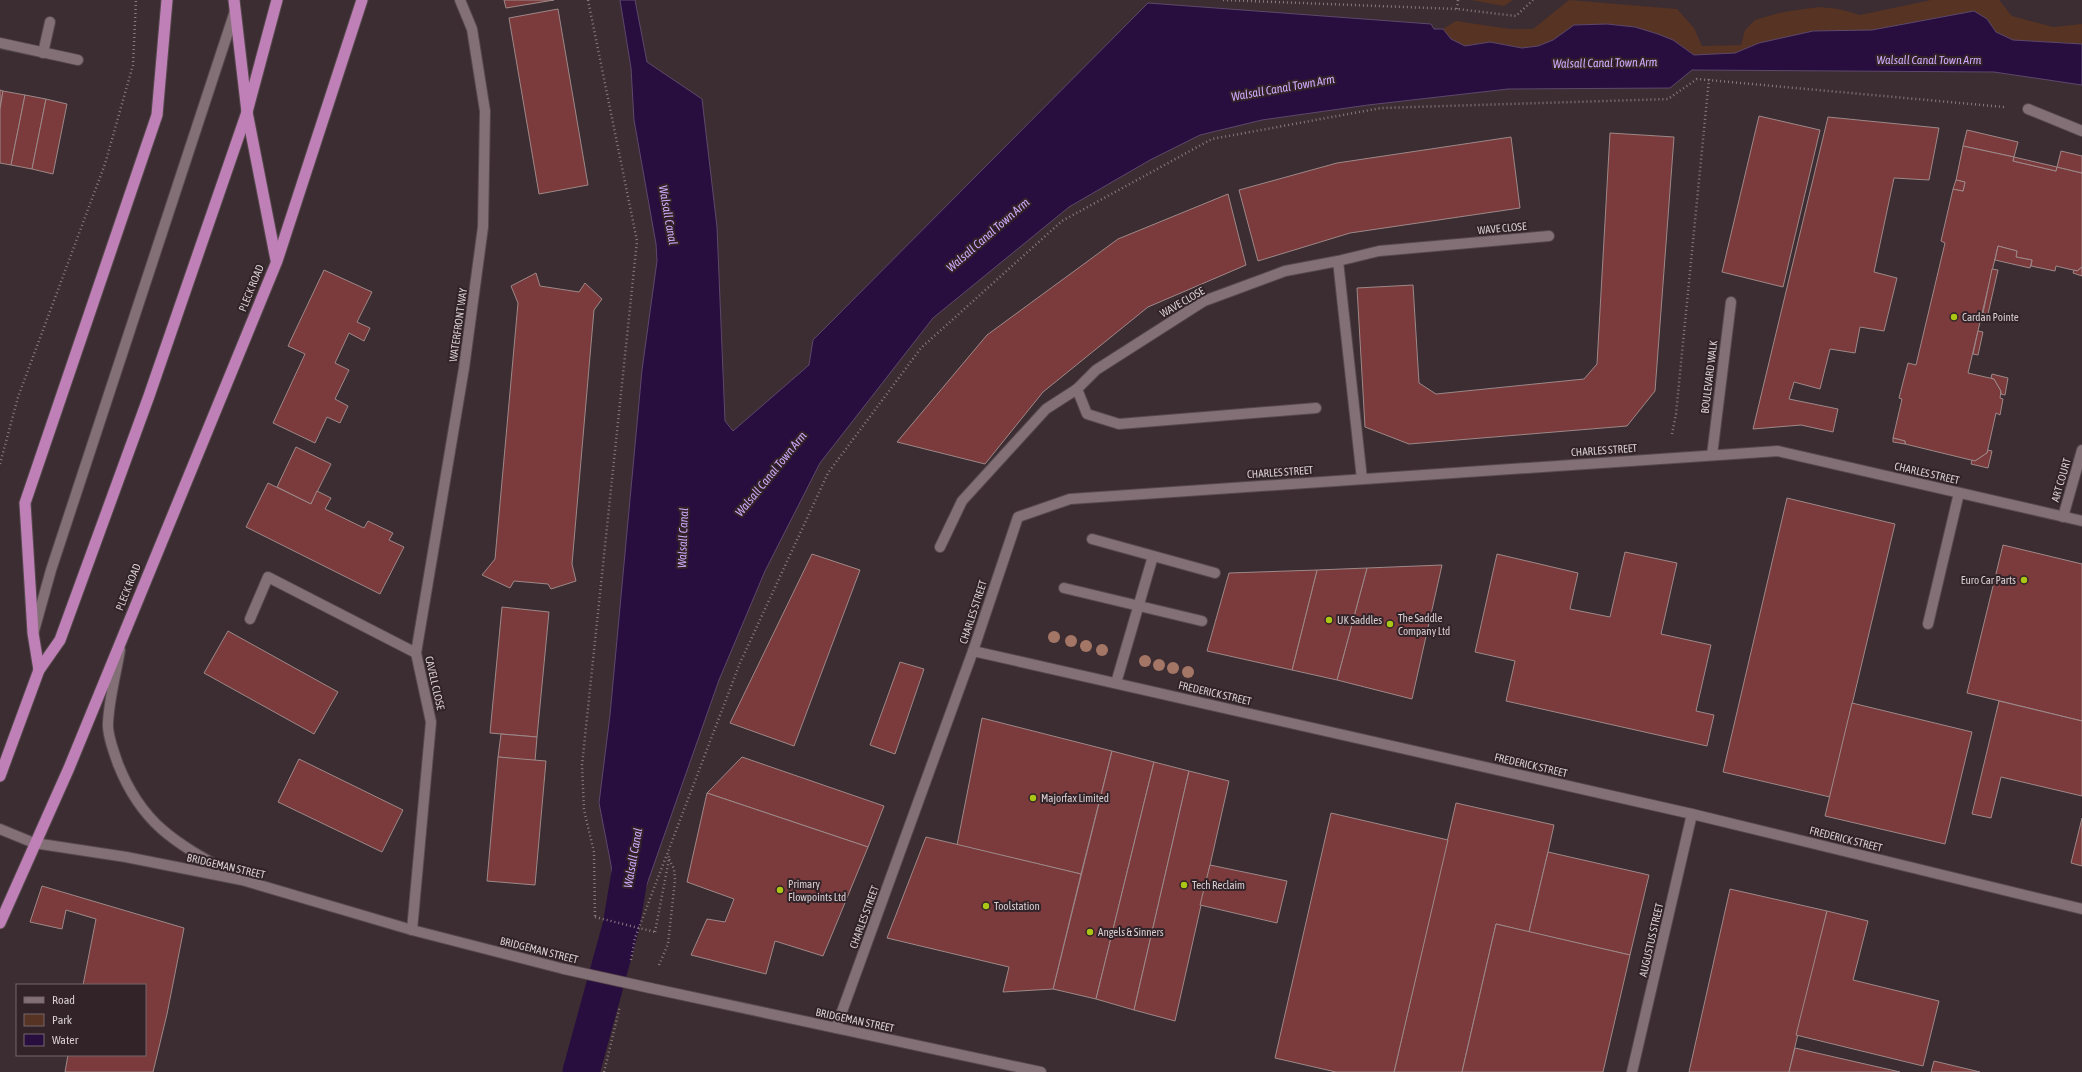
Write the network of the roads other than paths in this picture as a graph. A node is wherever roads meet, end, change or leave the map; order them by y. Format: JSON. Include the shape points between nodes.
{"nodes":[{"id":1,"x":167,"y":0,"type":"edge"},
{"id":2,"x":277,"y":0,"type":"edge"},
{"id":3,"x":362,"y":0,"type":"edge"},
{"id":4,"x":460,"y":0,"type":"edge"},
{"id":5,"x":235,"y":4,"type":"edge"},
{"id":6,"x":50,"y":22,"type":"dead end"},
{"id":7,"x":0,"y":43,"type":"edge"},
{"id":8,"x":43,"y":53,"type":"junction"},
{"id":9,"x":78,"y":60,"type":"dead end"},
{"id":10,"x":2028,"y":109,"type":"dead end"},
{"id":11,"x":247,"y":112,"type":"junction"},
{"id":12,"x":2082,"y":131,"type":"edge"},
{"id":13,"x":1549,"y":236,"type":"dead end"},
{"id":14,"x":276,"y":261,"type":"junction"},
{"id":15,"x":1338,"y":261,"type":"junction"},
{"id":16,"x":1731,"y":302,"type":"dead end"},
{"id":17,"x":1077,"y":390,"type":"junction"},
{"id":18,"x":1316,"y":408,"type":"dead end"},
{"id":19,"x":2082,"y":450,"type":"edge"},
{"id":20,"x":1712,"y":455,"type":"junction"},
{"id":21,"x":1362,"y":479,"type":"junction"},
{"id":22,"x":1960,"y":493,"type":"junction"},
{"id":23,"x":2064,"y":517,"type":"junction"},
{"id":24,"x":2082,"y":521,"type":"edge"},
{"id":25,"x":1092,"y":539,"type":"dead end"},
{"id":26,"x":940,"y":547,"type":"dead end"},
{"id":27,"x":1153,"y":556,"type":"junction"},
{"id":28,"x":1215,"y":572,"type":"dead end"},
{"id":29,"x":1064,"y":588,"type":"dead end"},
{"id":30,"x":1138,"y":606,"type":"junction"},
{"id":31,"x":250,"y":619,"type":"dead end"},
{"id":32,"x":1202,"y":622,"type":"dead end"},
{"id":33,"x":1928,"y":624,"type":"dead end"},
{"id":34,"x":33,"y":633,"type":"junction"},
{"id":35,"x":123,"y":634,"type":"junction"},
{"id":36,"x":973,"y":651,"type":"junction"},
{"id":37,"x":416,"y":653,"type":"junction"},
{"id":38,"x":39,"y":670,"type":"junction"},
{"id":39,"x":1116,"y":683,"type":"junction"},
{"id":40,"x":0,"y":776,"type":"edge"},
{"id":41,"x":1692,"y":814,"type":"junction"},
{"id":42,"x":0,"y":829,"type":"edge"},
{"id":43,"x":34,"y":843,"type":"junction"},
{"id":44,"x":242,"y":880,"type":"junction"},
{"id":45,"x":2082,"y":909,"type":"edge"},
{"id":46,"x":0,"y":922,"type":"edge"},
{"id":47,"x":412,"y":930,"type":"junction"},
{"id":48,"x":836,"y":1028,"type":"junction"},
{"id":49,"x":1041,"y":1072,"type":"edge"},
{"id":50,"x":1632,"y":1072,"type":"edge"}],
"edges":[{"from":1,"to":34,"type":"highway","name":"PLECK ROAD","via":[[157,115],[25,503]]},
{"from":2,"to":11,"type":"highway","name":"PLECK ROAD"},
{"from":3,"to":14,"type":"highway","name":"PLECK ROAD"},
{"from":4,"to":37,"type":"street","name":"WATERFRONT WAY","via":[[472,29],[485,111],[483,227],[464,368]]},
{"from":5,"to":11,"type":"highway","name":"PLECK ROAD"},
{"from":5,"to":34,"type":"street","via":[[51,570]]},
{"from":6,"to":8,"type":"street"},
{"from":7,"to":8,"type":"street"},
{"from":8,"to":9,"type":"street"},
{"from":10,"to":12,"type":"street"},
{"from":11,"to":14,"type":"highway","name":"PLECK ROAD"},
{"from":11,"to":38,"type":"highway","name":"PLECK ROAD","via":[[60,640]]},
{"from":13,"to":15,"type":"street","name":"WAVE CLOSE","via":[[1379,251]]},
{"from":14,"to":35,"type":"highway","name":"PLECK ROAD"},
{"from":15,"to":17,"type":"street","name":"WAVE CLOSE","via":[[1285,271],[1204,302],[1096,370]]},
{"from":15,"to":21,"type":"street"},
{"from":16,"to":20,"type":"street","name":"BOULEVARD WALK"},
{"from":17,"to":18,"type":"street","via":[[1088,414],[1119,424]]},
{"from":17,"to":26,"type":"street","name":"WAVE CLOSE","via":[[1046,409],[962,501]]},
{"from":19,"to":23,"type":"street","name":"ART COURT"},
{"from":20,"to":21,"type":"street","name":"CHARLES STREET"},
{"from":20,"to":22,"type":"street","name":"CHARLES STREET","via":[[1778,451]]},
{"from":21,"to":36,"type":"street","name":"CHARLES STREET","via":[[1070,499],[1018,517]]},
{"from":22,"to":23,"type":"street","name":"CHARLES STREET"},
{"from":22,"to":33,"type":"street"},
{"from":23,"to":24,"type":"street","name":"CHARLES STREET"},
{"from":25,"to":27,"type":"street"},
{"from":27,"to":28,"type":"street"},
{"from":27,"to":30,"type":"street"},
{"from":29,"to":30,"type":"street"},
{"from":30,"to":32,"type":"street"},
{"from":30,"to":39,"type":"street"},
{"from":31,"to":37,"type":"street","name":"CAVELL CLOSE","via":[[268,577]]},
{"from":34,"to":38,"type":"highway","name":"PLECK ROAD"},
{"from":35,"to":43,"type":"highway","name":"PLECK ROAD","via":[[69,768]]},
{"from":35,"to":44,"type":"street","via":[[108,724],[115,754],[127,786],[141,809],[171,837]]},
{"from":36,"to":39,"type":"street","name":"FREDERICK STREET"},
{"from":36,"to":48,"type":"street","name":"CHARLES STREET"},
{"from":37,"to":47,"type":"street","name":"CAVELL CLOSE","via":[[431,722]]},
{"from":38,"to":40,"type":"highway","name":"PLECK ROAD"},
{"from":39,"to":41,"type":"street","name":"FREDERICK STREET"},
{"from":41,"to":45,"type":"street","name":"FREDERICK STREET"},
{"from":41,"to":50,"type":"street","name":"AUGUSTUS STREET"},
{"from":42,"to":43,"type":"street","name":"BRIDGEMAN STREET"},
{"from":43,"to":44,"type":"street","name":"BRIDGEMAN STREET","via":[[132,858]]},
{"from":43,"to":46,"type":"highway","name":"PLECK ROAD"},
{"from":44,"to":47,"type":"street","name":"BRIDGEMAN STREET"},
{"from":47,"to":48,"type":"street","name":"BRIDGEMAN STREET","bridge":true,"via":[[564,969]]},
{"from":48,"to":49,"type":"street","name":"BRIDGEMAN STREET"}]}
